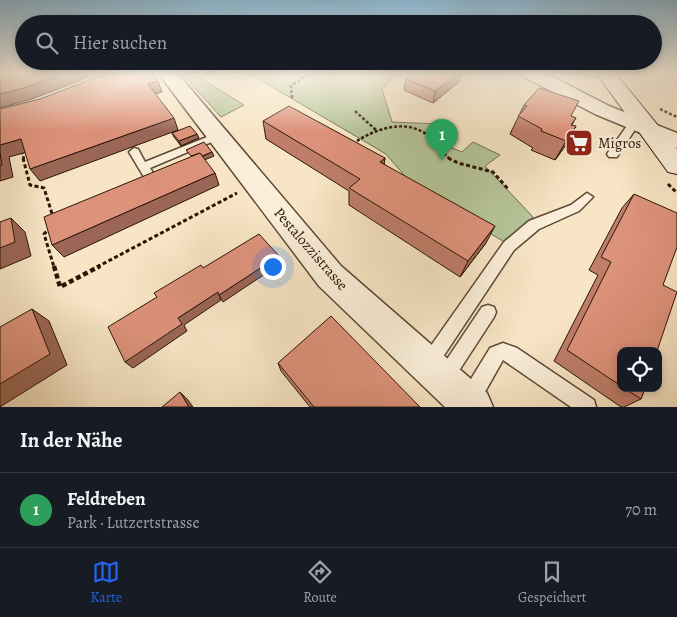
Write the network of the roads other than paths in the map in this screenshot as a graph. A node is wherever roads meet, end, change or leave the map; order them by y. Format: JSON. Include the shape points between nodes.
{"nodes":[{"id":1,"x":183,"y":93,"type":"edge"},
{"id":2,"x":571,"y":93,"type":"edge"},
{"id":3,"x":619,"y":93,"type":"edge"},
{"id":4,"x":643,"y":128,"type":"junction"},
{"id":5,"x":217,"y":136,"type":"junction"},
{"id":6,"x":677,"y":142,"type":"edge"},
{"id":7,"x":134,"y":152,"type":"dead end"},
{"id":8,"x":613,"y":154,"type":"dead end"},
{"id":9,"x":677,"y":166,"type":"edge"},
{"id":10,"x":143,"y":167,"type":"junction"},
{"id":11,"x":152,"y":179,"type":"edge"},
{"id":12,"x":587,"y":197,"type":"dead end"},
{"id":13,"x":488,"y":312,"type":"dead end"},
{"id":14,"x":435,"y":373,"type":"junction"},
{"id":15,"x":470,"y":405,"type":"edge"},
{"id":16,"x":587,"y":407,"type":"edge"}],
"edges":[{"from":1,"to":5,"type":"street","name":"Pestalozzistrasse"},
{"from":2,"to":4,"type":"street"},
{"from":3,"to":4,"type":"main road"},
{"from":4,"to":6,"type":"street"},
{"from":4,"to":8,"type":"lane"},
{"from":4,"to":9,"type":"main road"},
{"from":5,"to":10,"type":"lane"},
{"from":5,"to":14,"type":"street","name":"Pestalozzistrasse","via":[[330,276]]},
{"from":7,"to":10,"type":"lane"},
{"from":10,"to":11,"type":"lane"},
{"from":12,"to":14,"type":"lane","via":[[575,208],[534,225],[509,246]]},
{"from":13,"to":14,"type":"lane"},
{"from":14,"to":15,"type":"street","name":"Pestalozzistrasse"},
{"from":15,"to":16,"type":"lane","via":[[496,354],[503,351]]}]}
